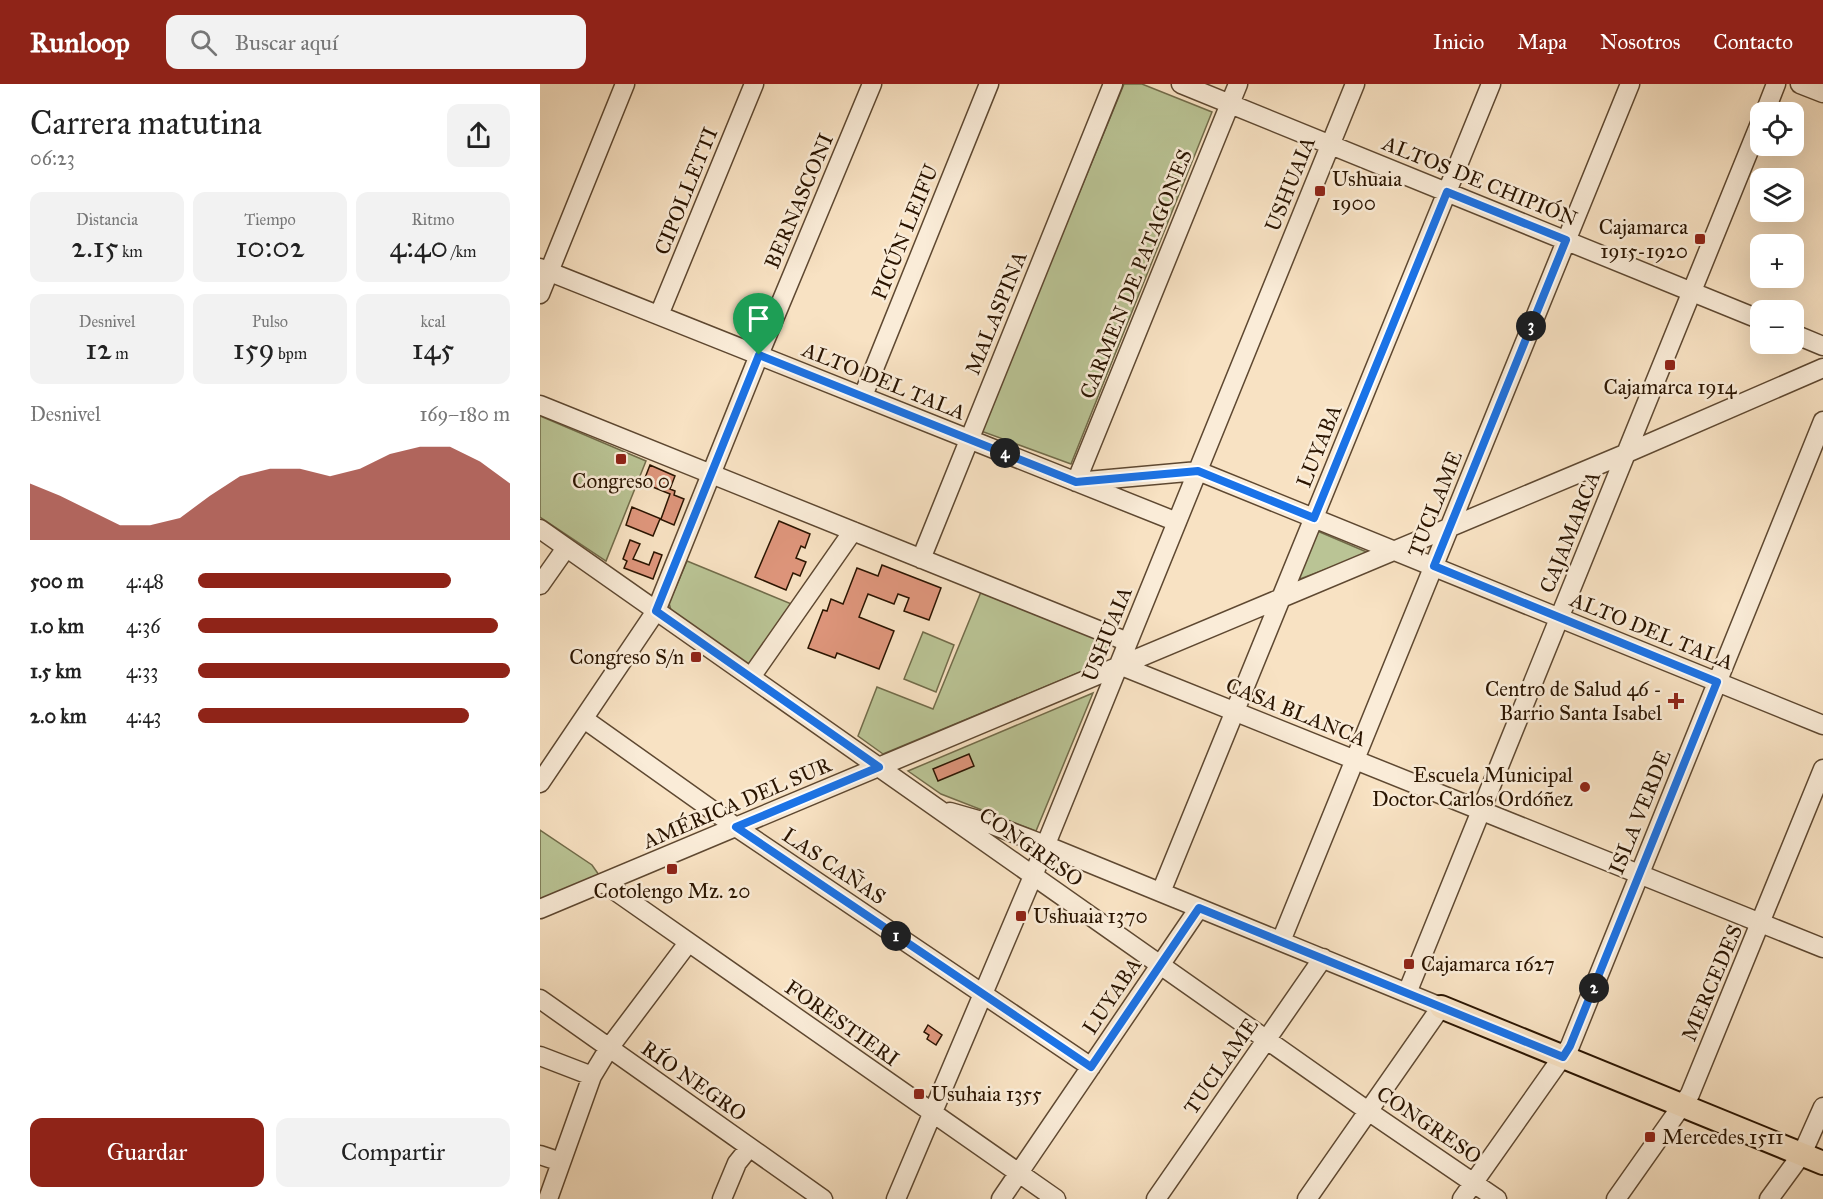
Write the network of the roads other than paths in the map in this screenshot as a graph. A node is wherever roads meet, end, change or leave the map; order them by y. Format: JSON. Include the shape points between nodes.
{"nodes":[{"id":1,"x":625,"y":84,"type":"edge"},
{"id":2,"x":754,"y":84,"type":"edge"},
{"id":3,"x":872,"y":84,"type":"edge"},
{"id":4,"x":989,"y":84,"type":"edge"},
{"id":5,"x":1113,"y":84,"type":"edge"},
{"id":6,"x":1181,"y":84,"type":"edge"},
{"id":7,"x":1238,"y":84,"type":"edge"},
{"id":8,"x":1355,"y":84,"type":"edge"},
{"id":9,"x":1491,"y":84,"type":"edge"},
{"id":10,"x":1630,"y":84,"type":"edge"},
{"id":11,"x":1776,"y":84,"type":"edge"},
{"id":12,"x":1800,"y":84,"type":"edge"},
{"id":13,"x":1823,"y":93,"type":"edge"},
{"id":14,"x":1769,"y":102,"type":"edge"},
{"id":15,"x":1230,"y":104,"type":"junction"},
{"id":16,"x":1331,"y":144,"type":"junction"},
{"id":17,"x":1750,"y":148,"type":"edge"},
{"id":18,"x":1447,"y":192,"type":"junction"},
{"id":19,"x":1566,"y":240,"type":"junction"},
{"id":20,"x":545,"y":270,"type":"edge"},
{"id":21,"x":1692,"y":292,"type":"junction"},
{"id":22,"x":540,"y":294,"type":"edge"},
{"id":23,"x":659,"y":315,"type":"junction"},
{"id":24,"x":1750,"y":316,"type":"edge"},
{"id":25,"x":1804,"y":338,"type":"edge"},
{"id":26,"x":1823,"y":346,"type":"edge"},
{"id":27,"x":759,"y":355,"type":"junction"},
{"id":28,"x":1823,"y":368,"type":"edge"},
{"id":29,"x":862,"y":396,"type":"junction"},
{"id":30,"x":540,"y":405,"type":"edge"},
{"id":31,"x":1823,"y":421,"type":"edge"},
{"id":32,"x":969,"y":439,"type":"junction"},
{"id":33,"x":1627,"y":453,"type":"junction"},
{"id":34,"x":1198,"y":471,"type":"junction"},
{"id":35,"x":711,"y":475,"type":"junction"},
{"id":36,"x":1076,"y":482,"type":"junction"},
{"id":37,"x":1314,"y":518,"type":"junction"},
{"id":38,"x":1177,"y":522,"type":"junction"},
{"id":39,"x":1449,"y":527,"type":"junction"},
{"id":40,"x":540,"y":529,"type":"edge"},
{"id":41,"x":854,"y":531,"type":"junction"},
{"id":42,"x":566,"y":548,"type":"junction"},
{"id":43,"x":1394,"y":550,"type":"junction"},
{"id":44,"x":921,"y":559,"type":"junction"},
{"id":45,"x":1434,"y":566,"type":"junction"},
{"id":46,"x":540,"y":585,"type":"edge"},
{"id":47,"x":1281,"y":597,"type":"junction"},
{"id":48,"x":656,"y":611,"type":"junction"},
{"id":49,"x":1559,"y":618,"type":"junction"},
{"id":50,"x":1128,"y":642,"type":"junction"},
{"id":51,"x":1119,"y":665,"type":"junction"},
{"id":52,"x":750,"y":677,"type":"junction"},
{"id":53,"x":1717,"y":682,"type":"junction"},
{"id":54,"x":1235,"y":712,"type":"junction"},
{"id":55,"x":584,"y":719,"type":"junction"},
{"id":56,"x":1823,"y":725,"type":"edge"},
{"id":57,"x":1355,"y":760,"type":"junction"},
{"id":58,"x":879,"y":767,"type":"junction"},
{"id":59,"x":1823,"y":769,"type":"edge"},
{"id":60,"x":540,"y":783,"type":"edge"},
{"id":61,"x":939,"y":809,"type":"junction"},
{"id":62,"x":1481,"y":810,"type":"junction"},
{"id":63,"x":736,"y":827,"type":"junction"},
{"id":64,"x":1045,"y":845,"type":"junction"},
{"id":65,"x":1640,"y":874,"type":"junction"},
{"id":66,"x":1033,"y":876,"type":"junction"},
{"id":67,"x":604,"y":883,"type":"junction"},
{"id":68,"x":1161,"y":892,"type":"junction"},
{"id":69,"x":1199,"y":908,"type":"junction"},
{"id":70,"x":540,"y":909,"type":"edge"},
{"id":71,"x":1761,"y":923,"type":"junction"},
{"id":72,"x":1281,"y":942,"type":"junction"},
{"id":73,"x":688,"y":943,"type":"junction"},
{"id":74,"x":1823,"y":948,"type":"edge"},
{"id":75,"x":1323,"y":958,"type":"junction"},
{"id":76,"x":1160,"y":966,"type":"junction"},
{"id":77,"x":1407,"y":993,"type":"junction"},
{"id":78,"x":983,"y":994,"type":"junction"},
{"id":79,"x":540,"y":999,"type":"edge"},
{"id":80,"x":1441,"y":1007,"type":"junction"},
{"id":81,"x":1267,"y":1040,"type":"junction"},
{"id":82,"x":609,"y":1048,"type":"junction"},
{"id":83,"x":540,"y":1056,"type":"edge"},
{"id":84,"x":1563,"y":1057,"type":"junction"},
{"id":85,"x":1091,"y":1067,"type":"junction"},
{"id":86,"x":592,"y":1076,"type":"junction"},
{"id":87,"x":1683,"y":1106,"type":"junction"},
{"id":88,"x":1823,"y":1107,"type":"edge"},
{"id":89,"x":1368,"y":1111,"type":"junction"},
{"id":90,"x":933,"y":1113,"type":"junction"},
{"id":91,"x":749,"y":1148,"type":"junction"},
{"id":92,"x":540,"y":1155,"type":"edge"},
{"id":93,"x":1813,"y":1158,"type":"edge"},
{"id":94,"x":561,"y":1162,"type":"junction"},
{"id":95,"x":1019,"y":1173,"type":"junction"},
{"id":96,"x":1473,"y":1182,"type":"junction"},
{"id":97,"x":548,"y":1199,"type":"edge"},
{"id":98,"x":722,"y":1199,"type":"edge"},
{"id":99,"x":823,"y":1199,"type":"edge"},
{"id":100,"x":896,"y":1199,"type":"edge"},
{"id":101,"x":1001,"y":1199,"type":"edge"},
{"id":102,"x":1056,"y":1199,"type":"edge"},
{"id":103,"x":1156,"y":1199,"type":"edge"},
{"id":104,"x":1307,"y":1199,"type":"edge"},
{"id":105,"x":1461,"y":1199,"type":"edge"},
{"id":106,"x":1497,"y":1199,"type":"edge"},
{"id":107,"x":1616,"y":1199,"type":"edge"},
{"id":108,"x":1769,"y":1199,"type":"edge"}],
"edges":[{"from":1,"to":20,"type":"street"},
{"from":2,"to":23,"type":"street","name":"CIPOLLETTI"},
{"from":3,"to":27,"type":"street","name":"BERNASCONI"},
{"from":4,"to":29,"type":"street","name":"PICÚN LEIFU"},
{"from":5,"to":32,"type":"street","name":"MALASPINA"},
{"from":6,"to":15,"type":"street","name":"ALTOS DE CHIPIÓN"},
{"from":7,"to":15,"type":"street","name":"CARMEN DE PATAGONES"},
{"from":8,"to":16,"type":"street","name":"USHUAIA"},
{"from":9,"to":18,"type":"street","name":"LUYABA"},
{"from":10,"to":19,"type":"street","name":"TUCLAME"},
{"from":11,"to":14,"type":"street"},
{"from":12,"to":13,"type":"street"},
{"from":15,"to":16,"type":"street","name":"ALTOS DE CHIPIÓN"},
{"from":15,"to":36,"type":"street","name":"CARMEN DE PATAGONES"},
{"from":16,"to":18,"type":"street","name":"ALTOS DE CHIPIÓN"},
{"from":16,"to":34,"type":"street","name":"USHUAIA"},
{"from":17,"to":21,"type":"street","name":"CAJAMARCA"},
{"from":18,"to":19,"type":"street","name":"ALTOS DE CHIPIÓN"},
{"from":18,"to":37,"type":"street","name":"LUYABA"},
{"from":19,"to":21,"type":"street","name":"ALTOS DE CHIPIÓN"},
{"from":19,"to":39,"type":"street","name":"TUCLAME"},
{"from":20,"to":22,"type":"street"},
{"from":20,"to":23,"type":"street","name":"ALTO DEL TALA"},
{"from":21,"to":24,"type":"street","name":"ALTOS DE CHIPIÓN"},
{"from":21,"to":33,"type":"street","name":"CAJAMARCA"},
{"from":23,"to":27,"type":"street","name":"ALTO DEL TALA"},
{"from":25,"to":26,"type":"street"},
{"from":27,"to":29,"type":"street","name":"ALTO DEL TALA"},
{"from":27,"to":35,"type":"street","name":"BERNASCONI"},
{"from":28,"to":33,"type":"street","name":"AMÉRICA DEL SUR"},
{"from":29,"to":32,"type":"street","name":"ALTO DEL TALA"},
{"from":30,"to":35,"type":"street"},
{"from":31,"to":53,"type":"street","name":"ISLA VERDE"},
{"from":32,"to":36,"type":"street","name":"ALTO DEL TALA"},
{"from":32,"to":44,"type":"street","name":"MALASPINA"},
{"from":33,"to":39,"type":"street","name":"AMÉRICA DEL SUR"},
{"from":33,"to":49,"type":"street","name":"CAJAMARCA"},
{"from":34,"to":36,"type":"street"},
{"from":34,"to":37,"type":"street","name":"ALTO DEL TALA"},
{"from":34,"to":38,"type":"street","name":"USHUAIA"},
{"from":35,"to":41,"type":"street"},
{"from":35,"to":48,"type":"street","name":"BERNASCONI"},
{"from":36,"to":38,"type":"street","name":"ALTO DEL TALA"},
{"from":37,"to":43,"type":"street","name":"ALTO DEL TALA"},
{"from":37,"to":47,"type":"street","name":"LUYABA"},
{"from":38,"to":50,"type":"street","name":"USHUAIA"},
{"from":39,"to":43,"type":"street","name":"AMÉRICA DEL SUR"},
{"from":39,"to":45,"type":"street","name":"TUCLAME"},
{"from":40,"to":42,"type":"street","name":"CONGRESO"},
{"from":41,"to":44,"type":"street"},
{"from":41,"to":52,"type":"street"},
{"from":42,"to":46,"type":"street"},
{"from":42,"to":48,"type":"street","name":"CONGRESO"},
{"from":43,"to":45,"type":"street","name":"ALTO DEL TALA"},
{"from":43,"to":47,"type":"street","name":"AMÉRICA DEL SUR"},
{"from":44,"to":50,"type":"street"},
{"from":45,"to":49,"type":"street","name":"ALTO DEL TALA"},
{"from":45,"to":57,"type":"street","name":"TUCLAME"},
{"from":47,"to":51,"type":"street","name":"AMÉRICA DEL SUR"},
{"from":47,"to":54,"type":"street","name":"LUYABA"},
{"from":48,"to":52,"type":"street","name":"CONGRESO"},
{"from":48,"to":55,"type":"street","name":"BERNASCONI"},
{"from":49,"to":53,"type":"street","name":"ALTO DEL TALA"},
{"from":49,"to":62,"type":"street","name":"CAJAMARCA"},
{"from":50,"to":51,"type":"street","name":"USHUAIA"},
{"from":51,"to":54,"type":"street","name":"CASA BLANCA"},
{"from":51,"to":58,"type":"street","name":"AMÉRICA DEL SUR"},
{"from":51,"to":64,"type":"street","name":"USHUAIA"},
{"from":52,"to":58,"type":"street","name":"CONGRESO"},
{"from":53,"to":56,"type":"street","name":"ALTO DEL TALA"},
{"from":53,"to":65,"type":"street","name":"ISLA VERDE"},
{"from":54,"to":57,"type":"street","name":"CASA BLANCA"},
{"from":54,"to":68,"type":"street","name":"LUYABA"},
{"from":55,"to":60,"type":"street","name":"BERNASCONI"},
{"from":55,"to":63,"type":"street","name":"LAS CAÑAS"},
{"from":57,"to":62,"type":"street","name":"CASA BLANCA"},
{"from":57,"to":72,"type":"street","name":"TUCLAME"},
{"from":58,"to":61,"type":"street","name":"CONGRESO"},
{"from":58,"to":63,"type":"street","name":"AMÉRICA DEL SUR"},
{"from":59,"to":71,"type":"street","name":"MERCEDES"},
{"from":61,"to":64,"type":"street"},
{"from":61,"to":66,"type":"street","name":"CONGRESO"},
{"from":62,"to":65,"type":"street","name":"CASA BLANCA"},
{"from":62,"to":77,"type":"street","name":"CAJAMARCA"},
{"from":63,"to":67,"type":"street","name":"AMÉRICA DEL SUR"},
{"from":63,"to":78,"type":"street","name":"LAS CAÑAS"},
{"from":64,"to":66,"type":"street","name":"USHUAIA"},
{"from":64,"to":68,"type":"street"},
{"from":65,"to":71,"type":"street","name":"CASA BLANCA"},
{"from":65,"to":84,"type":"street","name":"ISLA VERDE"},
{"from":66,"to":76,"type":"street","name":"CONGRESO"},
{"from":66,"to":78,"type":"street","name":"USHUAIA"},
{"from":67,"to":70,"type":"street","name":"AMÉRICA DEL SUR"},
{"from":67,"to":73,"type":"street","name":"FORESTIERI"},
{"from":68,"to":69,"type":"street"},
{"from":69,"to":72,"type":"street"},
{"from":69,"to":76,"type":"street","name":"LUYABA"},
{"from":71,"to":74,"type":"street","name":"CASA BLANCA"},
{"from":71,"to":87,"type":"street","name":"MERCEDES"},
{"from":72,"to":75,"type":"street"},
{"from":73,"to":82,"type":"street"},
{"from":73,"to":90,"type":"street","name":"FORESTIERI"},
{"from":75,"to":77,"type":"street"},
{"from":75,"to":81,"type":"street","name":"TUCLAME"},
{"from":76,"to":81,"type":"street","name":"CONGRESO"},
{"from":76,"to":85,"type":"street","name":"LUYABA"},
{"from":77,"to":80,"type":"street"},
{"from":78,"to":85,"type":"street","name":"LAS CAÑAS"},
{"from":78,"to":90,"type":"street","name":"USHUAIA"},
{"from":79,"to":82,"type":"street","name":"RÍO NEGRO"},
{"from":80,"to":84,"type":"main road"},
{"from":80,"to":89,"type":"street"},
{"from":81,"to":89,"type":"street","name":"CONGRESO"},
{"from":81,"to":103,"type":"street","name":"TUCLAME"},
{"from":82,"to":86,"type":"street"},
{"from":82,"to":91,"type":"street","name":"RÍO NEGRO"},
{"from":83,"to":86,"type":"street"},
{"from":84,"to":87,"type":"main road"},
{"from":84,"to":96,"type":"street","name":"ISLA VERDE"},
{"from":85,"to":95,"type":"street","name":"LUYABA"},
{"from":86,"to":94,"type":"street"},
{"from":87,"to":93,"type":"main road"},
{"from":87,"to":107,"type":"street","name":"MERCEDES"},
{"from":88,"to":93,"type":"street"},
{"from":89,"to":96,"type":"street","name":"CONGRESO"},
{"from":89,"to":104,"type":"street"},
{"from":90,"to":95,"type":"street","name":"FORESTIERI"},
{"from":90,"to":100,"type":"street","name":"USHUAIA"},
{"from":91,"to":98,"type":"street","via":[[737,1163]]},
{"from":91,"to":99,"type":"street","name":"RÍO NEGRO"},
{"from":92,"to":94,"type":"street"},
{"from":93,"to":108,"type":"street"},
{"from":94,"to":97,"type":"street"},
{"from":95,"to":101,"type":"street","name":"LUYABA"},
{"from":95,"to":102,"type":"street","name":"FORESTIERI"},
{"from":96,"to":105,"type":"street","name":"ISLA VERDE"},
{"from":96,"to":106,"type":"street","name":"CONGRESO"}]}
